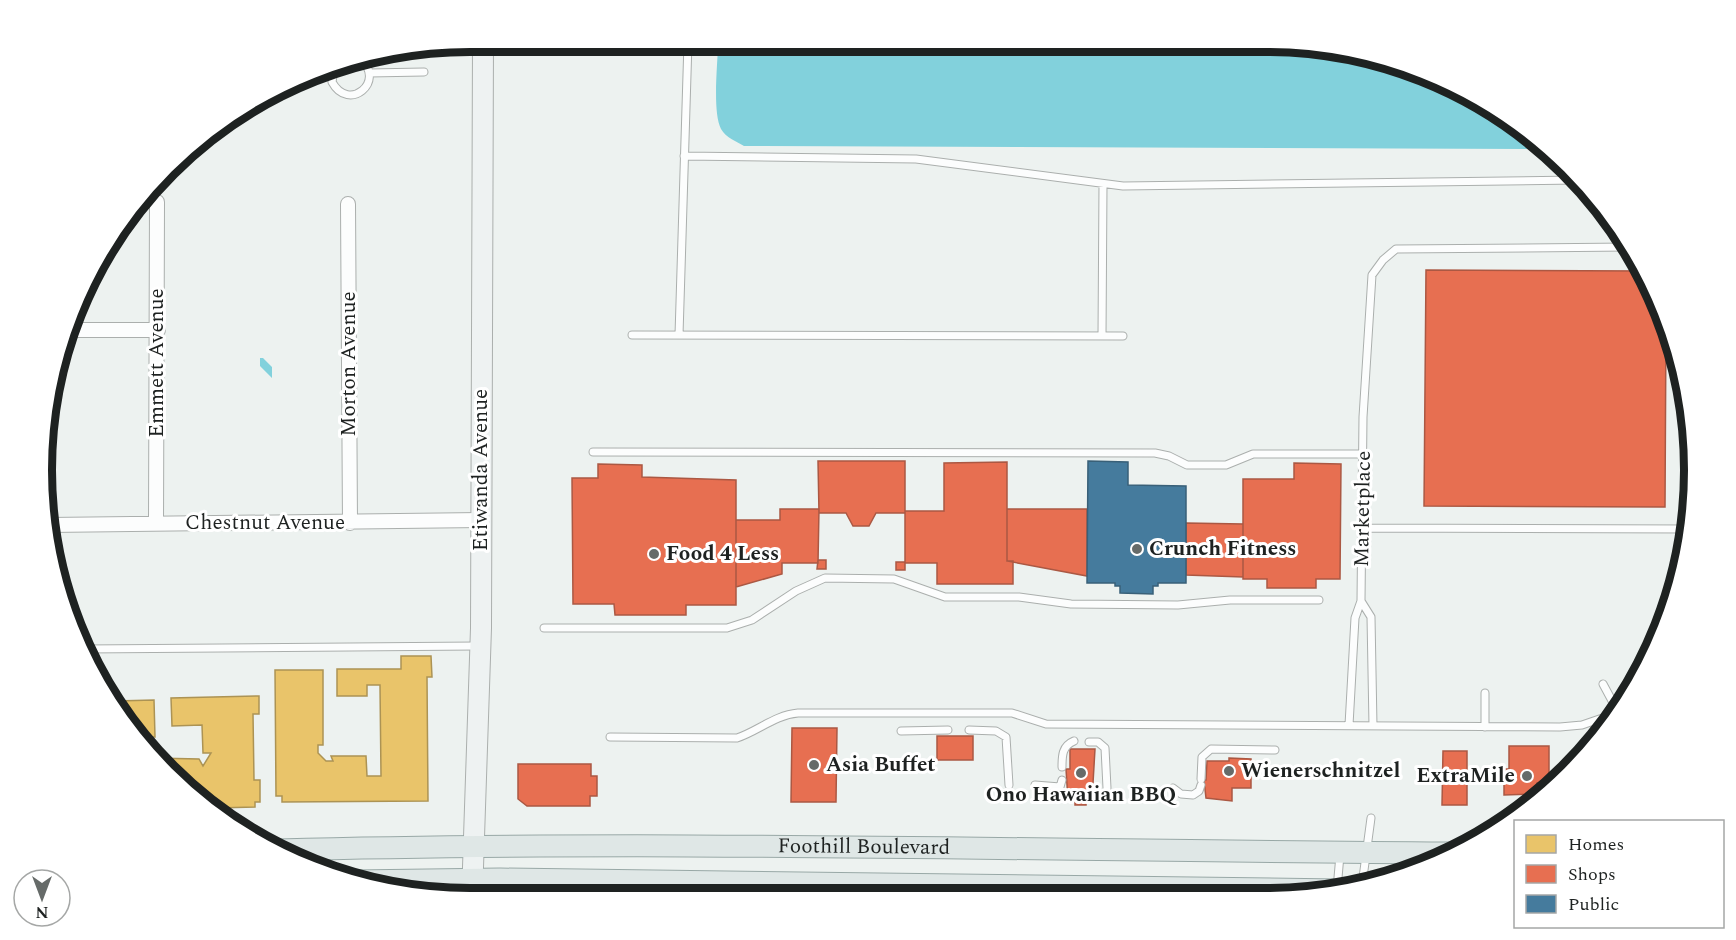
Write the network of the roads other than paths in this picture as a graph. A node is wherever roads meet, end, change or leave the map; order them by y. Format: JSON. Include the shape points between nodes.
{"nodes":[{"id":1,"x":483,"y":52,"type":"edge"},
{"id":2,"x":688,"y":52,"type":"edge"},
{"id":3,"x":364,"y":66,"type":"edge"},
{"id":4,"x":424,"y":72,"type":"dead end"},
{"id":5,"x":369,"y":73,"type":"junction"},
{"id":6,"x":331,"y":76,"type":"edge"},
{"id":7,"x":684,"y":156,"type":"junction"},
{"id":8,"x":1566,"y":180,"type":"edge"},
{"id":9,"x":1103,"y":185,"type":"junction"},
{"id":10,"x":157,"y":202,"type":"dead end"},
{"id":11,"x":348,"y":204,"type":"dead end"},
{"id":12,"x":1619,"y":247,"type":"edge"},
{"id":13,"x":77,"y":330,"type":"edge"},
{"id":14,"x":158,"y":330,"type":"junction"},
{"id":15,"x":632,"y":335,"type":"dead end"},
{"id":16,"x":679,"y":335,"type":"junction"},
{"id":17,"x":1102,"y":336,"type":"junction"},
{"id":18,"x":1123,"y":336,"type":"dead end"},
{"id":19,"x":593,"y":452,"type":"dead end"},
{"id":20,"x":1363,"y":454,"type":"junction"},
{"id":21,"x":481,"y":520,"type":"junction"},
{"id":22,"x":350,"y":523,"type":"junction"},
{"id":23,"x":156,"y":524,"type":"junction"},
{"id":24,"x":56,"y":525,"type":"edge"},
{"id":25,"x":1363,"y":528,"type":"junction"},
{"id":26,"x":1679,"y":529,"type":"edge"},
{"id":27,"x":1319,"y":600,"type":"dead end"},
{"id":28,"x":1361,"y":601,"type":"junction"},
{"id":29,"x":544,"y":628,"type":"dead end"},
{"id":30,"x":481,"y":646,"type":"junction"},
{"id":31,"x":93,"y":649,"type":"edge"},
{"id":32,"x":1602,"y":684,"type":"dead end"},
{"id":33,"x":1485,"y":693,"type":"dead end"},
{"id":34,"x":1613,"y":702,"type":"edge"},
{"id":35,"x":1601,"y":718,"type":"edge"},
{"id":36,"x":1349,"y":725,"type":"junction"},
{"id":37,"x":1373,"y":726,"type":"junction"},
{"id":38,"x":1485,"y":727,"type":"junction"},
{"id":39,"x":948,"y":730,"type":"dead end"},
{"id":40,"x":969,"y":730,"type":"dead end"},
{"id":41,"x":901,"y":731,"type":"dead end"},
{"id":42,"x":610,"y":737,"type":"dead end"},
{"id":43,"x":1074,"y":741,"type":"dead end"},
{"id":44,"x":1089,"y":742,"type":"dead end"},
{"id":45,"x":1275,"y":750,"type":"dead end"},
{"id":46,"x":1062,"y":767,"type":"dead end"},
{"id":47,"x":1062,"y":780,"type":"dead end"},
{"id":48,"x":1010,"y":785,"type":"dead end"},
{"id":49,"x":1035,"y":785,"type":"dead end"},
{"id":50,"x":1107,"y":788,"type":"dead end"},
{"id":51,"x":1173,"y":788,"type":"dead end"},
{"id":52,"x":1371,"y":818,"type":"dead end"},
{"id":53,"x":473,"y":845,"type":"junction"},
{"id":54,"x":297,"y":850,"type":"edge"},
{"id":55,"x":1341,"y":852,"type":"junction"},
{"id":56,"x":1366,"y":852,"type":"junction"},
{"id":57,"x":1433,"y":853,"type":"edge"},
{"id":58,"x":1363,"y":875,"type":"edge"},
{"id":59,"x":1339,"y":881,"type":"edge"},
{"id":60,"x":429,"y":885,"type":"edge"},
{"id":61,"x":472,"y":888,"type":"edge"},
{"id":62,"x":854,"y":888,"type":"edge"}],
"edges":[{"from":1,"to":21,"type":"main road","name":"Etiwanda Avenue"},
{"from":2,"to":7,"type":"lane"},
{"from":3,"to":5,"type":"lane"},
{"from":4,"to":5,"type":"lane"},
{"from":5,"to":6,"type":"lane","via":[[363,90],[352,95],[335,88]]},
{"from":7,"to":9,"type":"lane","via":[[916,159]]},
{"from":7,"to":16,"type":"lane"},
{"from":8,"to":9,"type":"lane"},
{"from":9,"to":17,"type":"lane"},
{"from":10,"to":14,"type":"street","name":"Emmett Avenue"},
{"from":11,"to":22,"type":"street","name":"Morton Avenue"},
{"from":12,"to":20,"type":"lane","name":"Marketplace","via":[[1396,249],[1372,275]]},
{"from":13,"to":14,"type":"street"},
{"from":14,"to":23,"type":"street","name":"Emmett Avenue"},
{"from":15,"to":16,"type":"lane"},
{"from":16,"to":17,"type":"lane"},
{"from":17,"to":18,"type":"lane"},
{"from":19,"to":20,"type":"lane","via":[[1155,453],[1187,465],[1226,465],[1253,454]]},
{"from":20,"to":25,"type":"lane","name":"Marketplace"},
{"from":21,"to":22,"type":"street","name":"Chestnut Avenue"},
{"from":21,"to":30,"type":"main road","name":"Etiwanda Avenue"},
{"from":22,"to":23,"type":"street","name":"Chestnut Avenue"},
{"from":23,"to":24,"type":"street","name":"Chestnut Avenue"},
{"from":25,"to":26,"type":"lane"},
{"from":25,"to":28,"type":"lane","name":"Marketplace"},
{"from":27,"to":29,"type":"lane","via":[[1071,604],[1019,597],[945,597],[894,579],[825,578],[796,591],[752,620],[727,628]]},
{"from":28,"to":36,"type":"lane","name":"Marketplace","via":[[1355,618]]},
{"from":28,"to":37,"type":"lane","name":"Marketplace","via":[[1371,617]]},
{"from":30,"to":31,"type":"lane"},
{"from":30,"to":53,"type":"main road","name":"Etiwanda Avenue"},
{"from":32,"to":34,"type":"lane"},
{"from":33,"to":38,"type":"lane"},
{"from":35,"to":38,"type":"lane","via":[[1582,725]]},
{"from":36,"to":37,"type":"lane"},
{"from":36,"to":42,"type":"lane","via":[[1046,724],[1012,713],[798,713],[778,717],[737,738]]},
{"from":37,"to":38,"type":"lane"},
{"from":39,"to":41,"type":"lane"},
{"from":40,"to":48,"type":"lane","via":[[996,731],[1006,737]]},
{"from":43,"to":46,"type":"lane","via":[[1064,749]]},
{"from":44,"to":50,"type":"lane","via":[[1098,742],[1105,748]]},
{"from":45,"to":51,"type":"lane","via":[[1211,749],[1202,757],[1199,791],[1181,794]]},
{"from":47,"to":49,"type":"lane","via":[[1060,787]]},
{"from":52,"to":56,"type":"lane"},
{"from":53,"to":54,"type":"main road","name":"Foothill Boulevard"},
{"from":53,"to":55,"type":"main road","name":"Foothill Boulevard","via":[[859,845]]},
{"from":53,"to":61,"type":"main road","name":"Etiwanda Avenue"},
{"from":55,"to":56,"type":"main road","name":"Foothill Boulevard"},
{"from":55,"to":59,"type":"lane"},
{"from":56,"to":57,"type":"main road","name":"Foothill Boulevard"},
{"from":56,"to":58,"type":"lane"},
{"from":60,"to":61,"type":"main road","name":"Foothill Boulevard"},
{"from":61,"to":62,"type":"main road","name":"Foothill Boulevard"}]}
